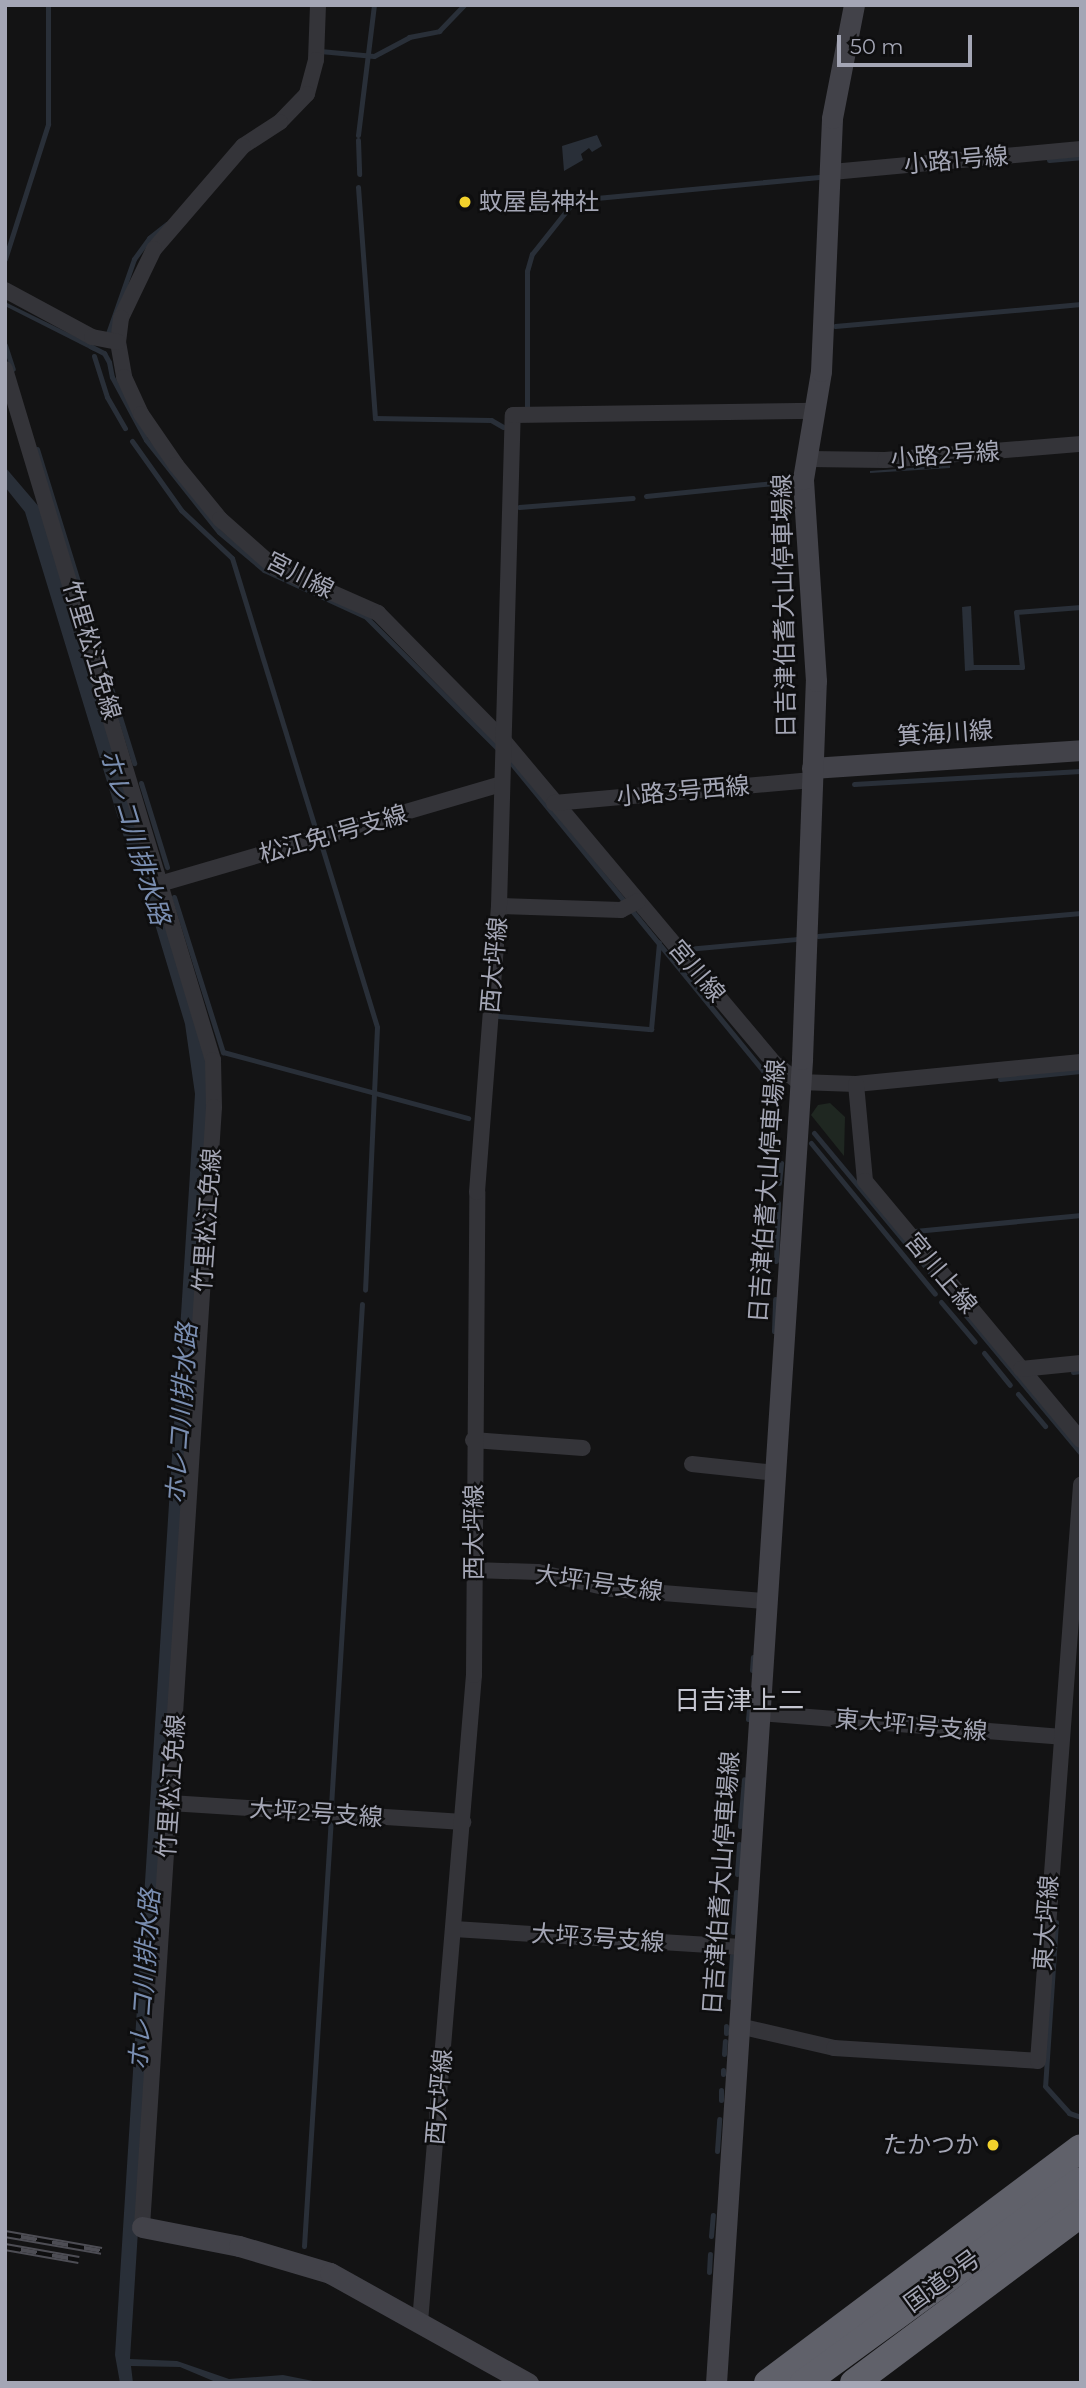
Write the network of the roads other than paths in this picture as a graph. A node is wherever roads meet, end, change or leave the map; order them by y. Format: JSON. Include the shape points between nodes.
{"nodes":[{"id":1,"x":317,"y":5,"type":"edge"},
{"id":2,"x":854,"y":5,"type":"edge"},
{"id":3,"x":1081,"y":149,"type":"edge"},
{"id":4,"x":832,"y":172,"type":"junction"},
{"id":5,"x":5,"y":290,"type":"edge"},
{"id":6,"x":118,"y":342,"type":"junction"},
{"id":7,"x":5,"y":369,"type":"edge"},
{"id":8,"x":816,"y":411,"type":"junction"},
{"id":9,"x":1081,"y":444,"type":"edge"},
{"id":10,"x":809,"y":459,"type":"junction"},
{"id":11,"x":503,"y":740,"type":"junction"},
{"id":12,"x":1081,"y":750,"type":"edge"},
{"id":13,"x":812,"y":774,"type":"junction"},
{"id":14,"x":502,"y":784,"type":"junction"},
{"id":15,"x":554,"y":803,"type":"junction"},
{"id":16,"x":163,"y":883,"type":"junction"},
{"id":17,"x":638,"y":901,"type":"junction"},
{"id":18,"x":499,"y":905,"type":"junction"},
{"id":19,"x":1081,"y":1062,"type":"edge"},
{"id":20,"x":799,"y":1082,"type":"junction"},
{"id":21,"x":856,"y":1084,"type":"junction"},
{"id":22,"x":1081,"y":1363,"type":"edge"},
{"id":23,"x":1021,"y":1369,"type":"junction"},
{"id":24,"x":473,"y":1440,"type":"junction"},
{"id":25,"x":1081,"y":1440,"type":"edge"},
{"id":26,"x":583,"y":1448,"type":"dead end"},
{"id":27,"x":692,"y":1464,"type":"dead end"},
{"id":28,"x":776,"y":1473,"type":"junction"},
{"id":29,"x":1081,"y":1485,"type":"edge"},
{"id":30,"x":474,"y":1570,"type":"junction"},
{"id":31,"x":765,"y":1601,"type":"junction"},
{"id":32,"x":759,"y":1713,"type":"junction"},
{"id":33,"x":1062,"y":1737,"type":"junction"},
{"id":34,"x":170,"y":1803,"type":"junction"},
{"id":35,"x":463,"y":1822,"type":"junction"},
{"id":36,"x":454,"y":1929,"type":"junction"},
{"id":37,"x":741,"y":1947,"type":"junction"},
{"id":38,"x":739,"y":2026,"type":"junction"},
{"id":39,"x":1081,"y":2148,"type":"edge"},
{"id":40,"x":1081,"y":2181,"type":"edge"},
{"id":41,"x":1081,"y":2213,"type":"edge"},
{"id":42,"x":142,"y":2227,"type":"joint"},
{"id":43,"x":420,"y":2322,"type":"junction"},
{"id":44,"x":528,"y":2383,"type":"edge"},
{"id":45,"x":716,"y":2383,"type":"edge"},
{"id":46,"x":768,"y":2383,"type":"edge"},
{"id":47,"x":804,"y":2383,"type":"edge"},
{"id":48,"x":854,"y":2383,"type":"edge"}],
"edges":[{"from":1,"to":6,"type":"street","name":"宮川線","via":[[316,60],[307,94],[280,122],[243,146],[154,250],[121,318]]},
{"from":2,"to":4,"type":"main road","name":"日吉津伯耆大山停車場線","via":[[832,118]]},
{"from":3,"to":4,"type":"street","name":"小路1号線"},
{"from":4,"to":8,"type":"main road","name":"日吉津伯耆大山停車場線"},
{"from":5,"to":6,"type":"street","via":[[92,337]]},
{"from":6,"to":11,"type":"street","name":"宮川線","via":[[124,377],[141,414],[220,519],[274,567],[378,613]]},
{"from":7,"to":16,"type":"street","name":"竹里松江免線"},
{"from":8,"to":10,"type":"main road","name":"日吉津伯耆大山停車場線"},
{"from":8,"to":11,"type":"street","name":"西大坪線","via":[[513,415]]},
{"from":9,"to":10,"type":"street","name":"小路2号線","via":[[885,460]]},
{"from":10,"to":13,"type":"main road","name":"日吉津伯耆大山停車場線","via":[[803,479],[816,681]]},
{"from":11,"to":14,"type":"street","name":"西大坪線"},
{"from":11,"to":15,"type":"street","name":"宮川線"},
{"from":12,"to":13,"type":"main road","name":"箕海川線"},
{"from":13,"to":15,"type":"street","name":"小路3号西線"},
{"from":13,"to":20,"type":"main road","name":"日吉津伯耆大山停車場線"},
{"from":14,"to":16,"type":"street","name":"松江免1号支線"},
{"from":14,"to":18,"type":"street","name":"西大坪線"},
{"from":15,"to":17,"type":"street","name":"宮川線"},
{"from":16,"to":34,"type":"street","name":"竹里松江免線","via":[[208,1032],[214,1107]]},
{"from":17,"to":18,"type":"street","via":[[621,910]]},
{"from":17,"to":20,"type":"street","name":"宮川線","via":[[773,1062]]},
{"from":18,"to":24,"type":"street","name":"西大坪線","via":[[477,1184]]},
{"from":19,"to":21,"type":"street"},
{"from":20,"to":21,"type":"street"},
{"from":20,"to":28,"type":"main road","name":"日吉津伯耆大山停車場線"},
{"from":21,"to":23,"type":"street","name":"宮川上線","via":[[864,1181]]},
{"from":22,"to":23,"type":"street"},
{"from":23,"to":25,"type":"street","name":"宮川上線"},
{"from":24,"to":26,"type":"street"},
{"from":24,"to":30,"type":"street","name":"西大坪線"},
{"from":27,"to":28,"type":"street"},
{"from":28,"to":31,"type":"main road","name":"日吉津伯耆大山停車場線"},
{"from":29,"to":33,"type":"street","name":"東大坪線"},
{"from":30,"to":31,"type":"street","name":"大坪1号支線","via":[[538,1572],[612,1589]]},
{"from":30,"to":35,"type":"street","name":"西大坪線","via":[[474,1675]]},
{"from":31,"to":32,"type":"main road","name":"日吉津伯耆大山停車場線"},
{"from":32,"to":33,"type":"street","name":"東大坪1号支線"},
{"from":32,"to":37,"type":"main road","name":"日吉津伯耆大山停車場線"},
{"from":33,"to":38,"type":"street","name":"東大坪線","via":[[1038,2061],[834,2048]]},
{"from":34,"to":35,"type":"street","name":"大坪2号支線"},
{"from":34,"to":42,"type":"street","name":"竹里松江免線"},
{"from":35,"to":36,"type":"street","name":"西大坪線"},
{"from":36,"to":37,"type":"street","name":"大坪3号支線"},
{"from":36,"to":43,"type":"street","name":"西大坪線"},
{"from":37,"to":38,"type":"main road","name":"日吉津伯耆大山停車場線"},
{"from":38,"to":45,"type":"main road","name":"日吉津伯耆大山停車場線"},
{"from":39,"to":46,"type":"highway"},
{"from":40,"to":47,"type":"highway","name":"国道9号"},
{"from":41,"to":48,"type":"highway"},
{"from":42,"to":43,"type":"main road","via":[[239,2246],[330,2273]]},
{"from":43,"to":44,"type":"main road"}]}
